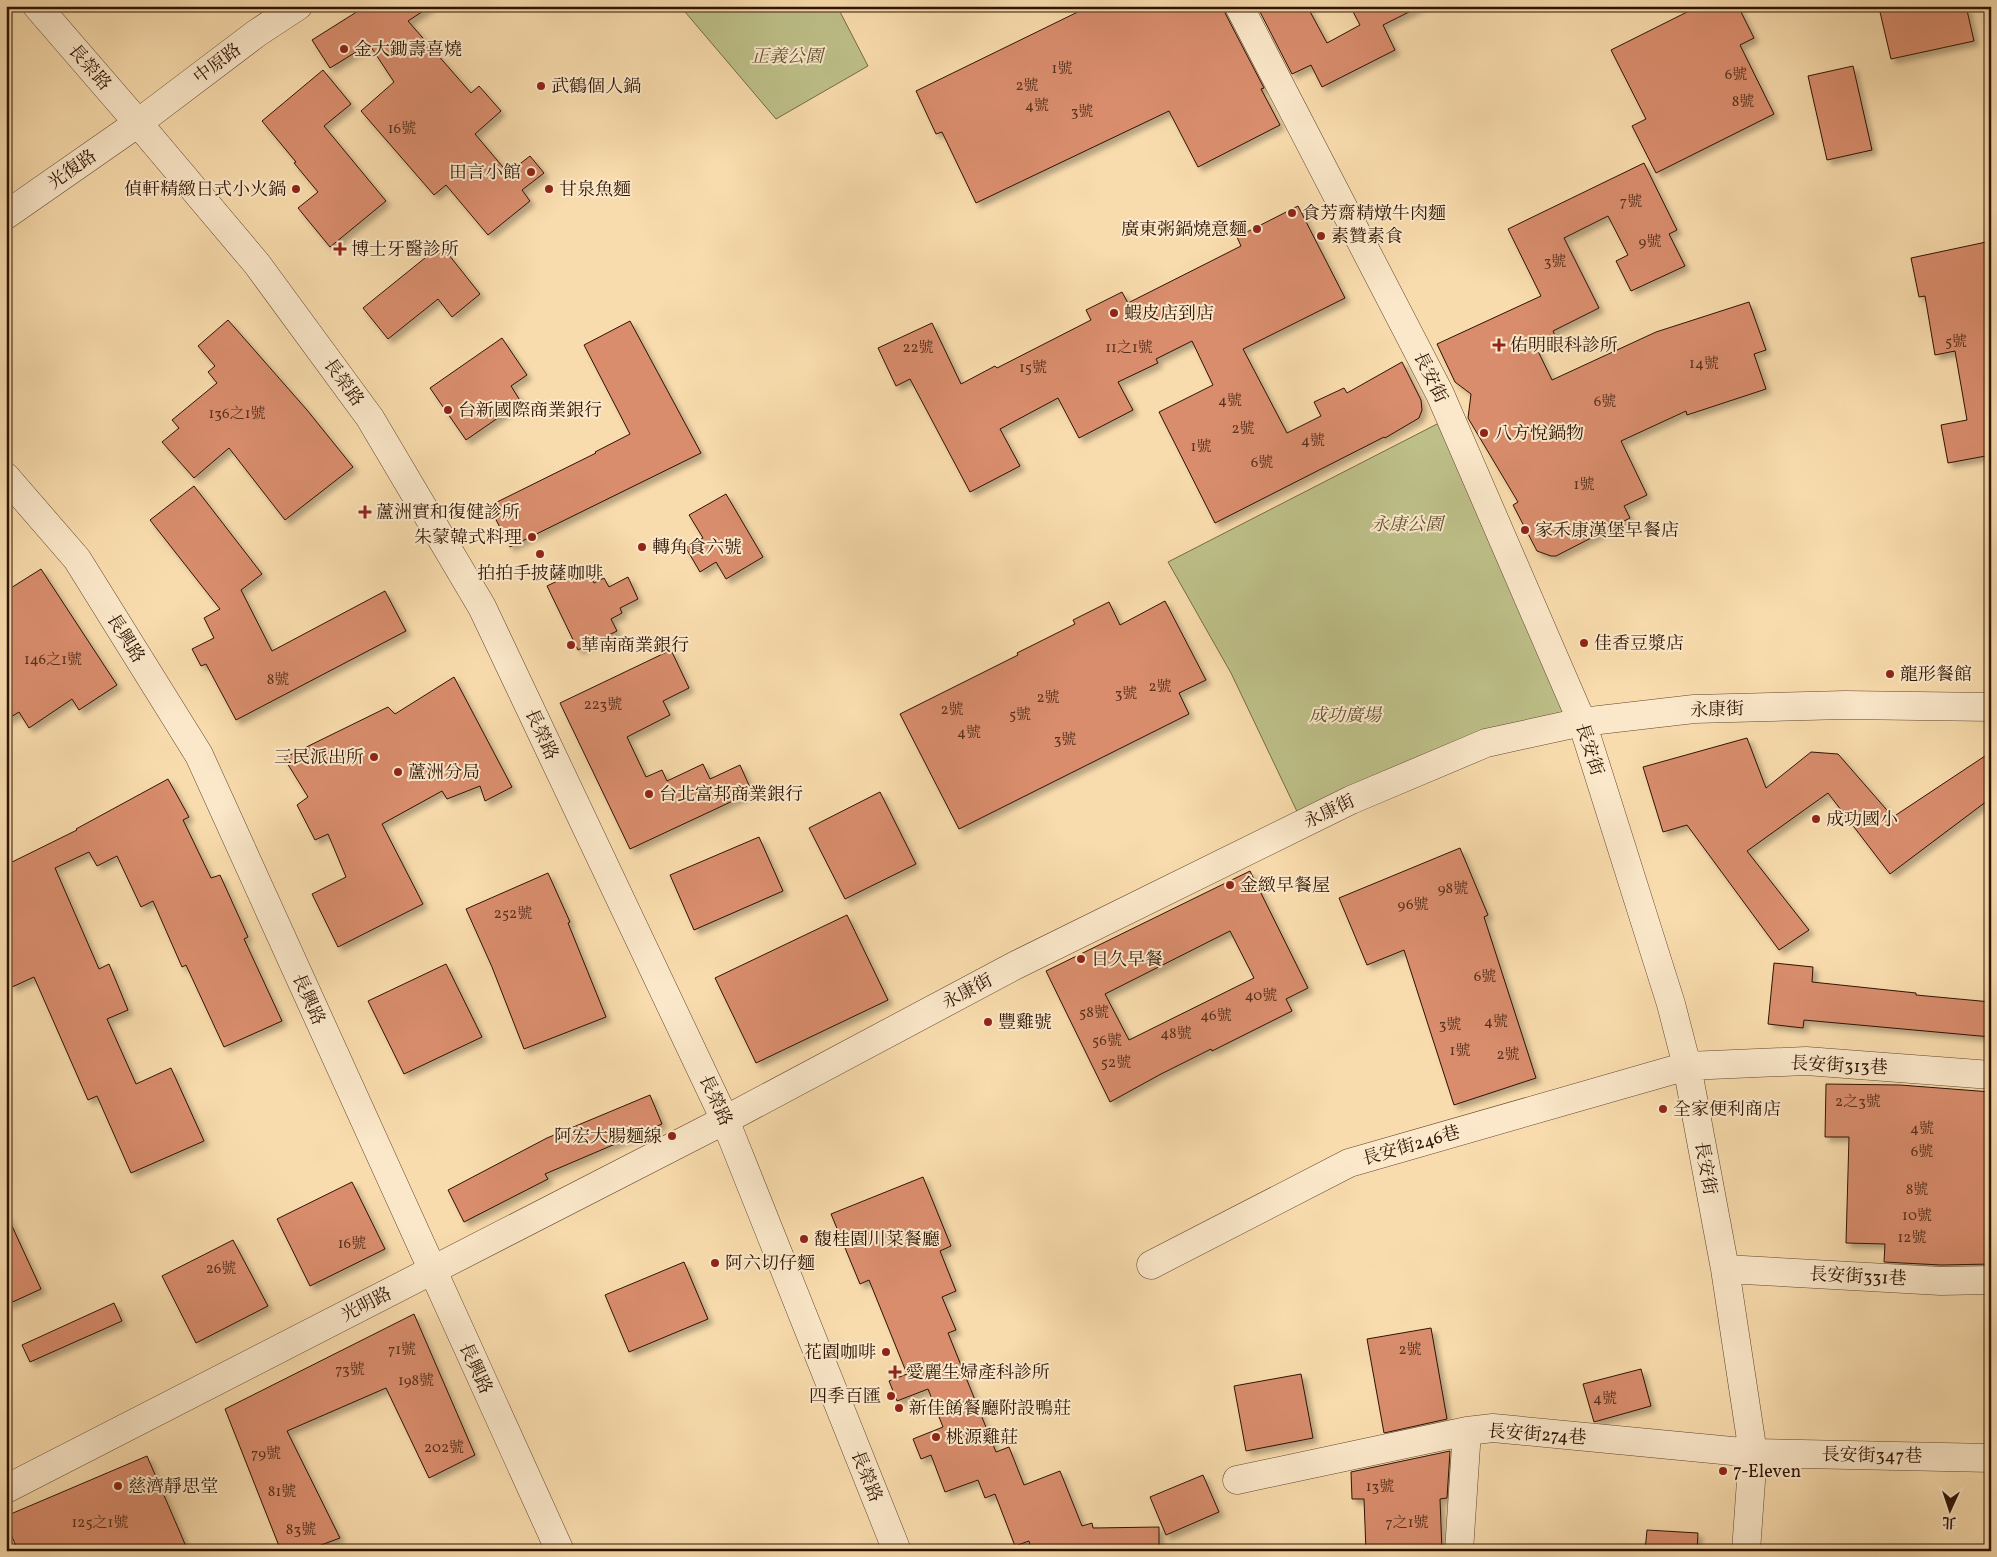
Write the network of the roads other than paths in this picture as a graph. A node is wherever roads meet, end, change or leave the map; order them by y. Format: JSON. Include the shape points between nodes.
{"nodes":[{"id":1,"x":37,"y":6,"type":"edge"},
{"id":2,"x":298,"y":6,"type":"edge"},
{"id":3,"x":1239,"y":6,"type":"edge"},
{"id":4,"x":138,"y":123,"type":"junction"},
{"id":5,"x":6,"y":215,"type":"edge"},
{"id":6,"x":6,"y":477,"type":"edge"},
{"id":7,"x":1991,"y":707,"type":"edge"},
{"id":8,"x":1582,"y":722,"type":"junction"},
{"id":9,"x":1687,"y":1066,"type":"junction"},
{"id":10,"x":1991,"y":1075,"type":"edge"},
{"id":11,"x":725,"y":1120,"type":"junction"},
{"id":12,"x":1151,"y":1265,"type":"dead end"},
{"id":13,"x":1725,"y":1269,"type":"junction"},
{"id":14,"x":432,"y":1271,"type":"junction"},
{"id":15,"x":1991,"y":1280,"type":"edge"},
{"id":16,"x":1467,"y":1431,"type":"junction"},
{"id":17,"x":1753,"y":1453,"type":"junction"},
{"id":18,"x":1991,"y":1458,"type":"edge"},
{"id":19,"x":1236,"y":1480,"type":"dead end"},
{"id":20,"x":6,"y":1489,"type":"edge"},
{"id":21,"x":560,"y":1551,"type":"edge"},
{"id":22,"x":897,"y":1551,"type":"edge"},
{"id":23,"x":1459,"y":1551,"type":"edge"},
{"id":24,"x":1746,"y":1551,"type":"edge"}],
"edges":[{"from":1,"to":4,"type":"street","name":"長榮路"},
{"from":2,"to":4,"type":"street","name":"中原路"},
{"from":3,"to":8,"type":"street","name":"長安街","via":[[1440,394]]},
{"from":4,"to":5,"type":"street","name":"光復路"},
{"from":4,"to":11,"type":"street","name":"長榮路","via":[[257,264],[370,418],[477,598]]},
{"from":6,"to":14,"type":"street","name":"長興路","via":[[77,559],[200,755]]},
{"from":7,"to":8,"type":"street","name":"永康街","via":[[1845,705],[1694,709]]},
{"from":8,"to":9,"type":"street","name":"長安街","via":[[1671,1004]]},
{"from":8,"to":11,"type":"street","name":"永康街","via":[[1486,743],[1351,800],[1014,966]]},
{"from":9,"to":10,"type":"street","name":"長安街313巷","via":[[1806,1061]]},
{"from":9,"to":12,"type":"street","name":"長安街246巷","via":[[1349,1163]]},
{"from":9,"to":13,"type":"street","name":"長安街"},
{"from":11,"to":14,"type":"street","name":"光明路"},
{"from":11,"to":22,"type":"street","name":"長榮路"},
{"from":13,"to":15,"type":"street","name":"長安街331巷","via":[[1941,1281]]},
{"from":13,"to":17,"type":"street","name":"長安街"},
{"from":14,"to":20,"type":"street","name":"光明路"},
{"from":14,"to":21,"type":"street","name":"長興路"},
{"from":16,"to":17,"type":"street","name":"長安街274巷","via":[[1493,1428]]},
{"from":16,"to":19,"type":"street","name":"長安街274巷"},
{"from":16,"to":23,"type":"street"},
{"from":17,"to":18,"type":"street","name":"長安街347巷"},
{"from":17,"to":24,"type":"street","name":"長安街"}]}
